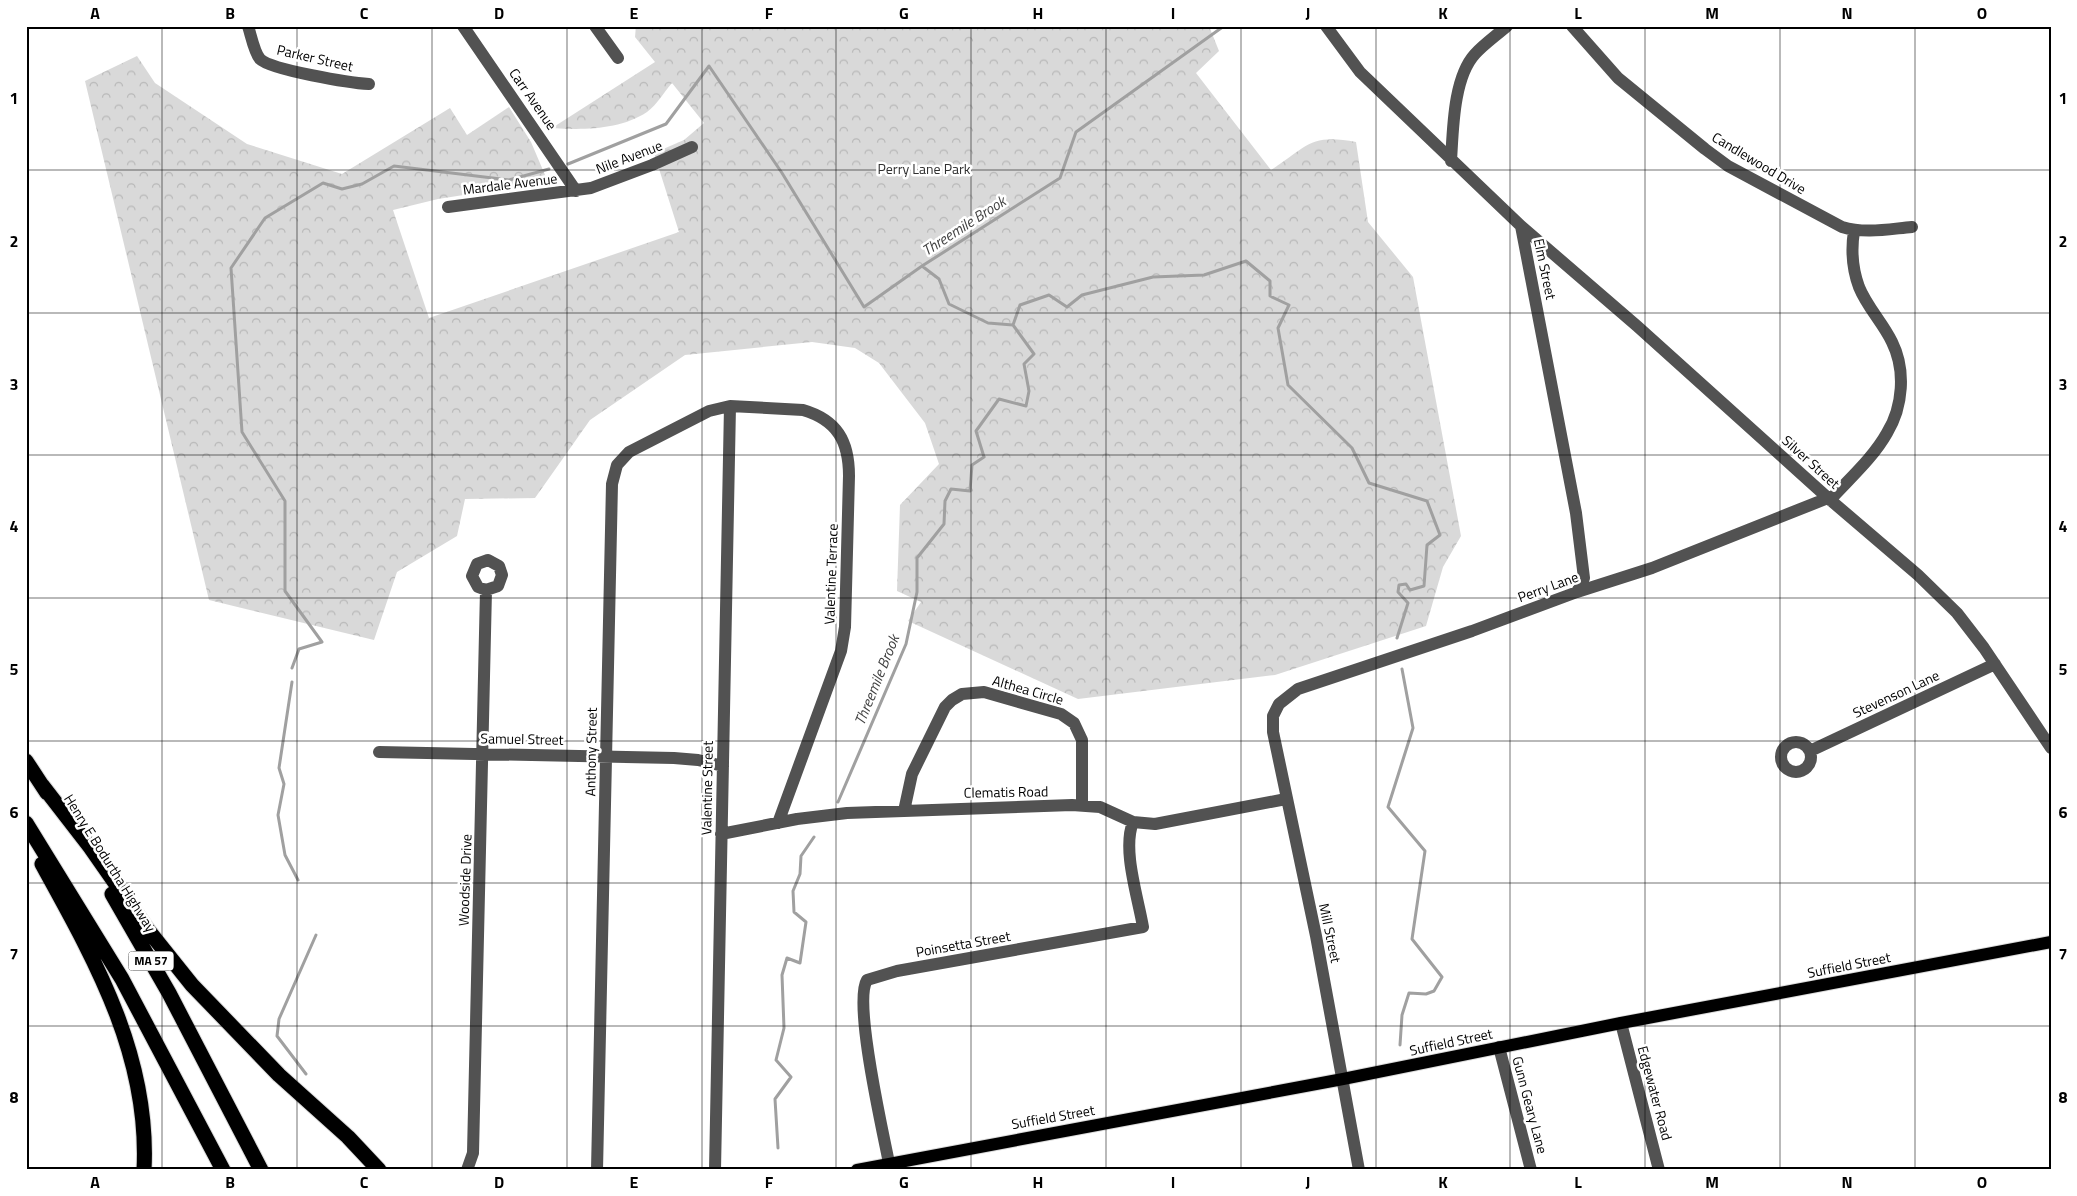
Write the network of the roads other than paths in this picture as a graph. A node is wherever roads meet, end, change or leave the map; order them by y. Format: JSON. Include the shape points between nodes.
{"nodes":[{"id":1,"x":248,"y":26,"type":"edge"},
{"id":2,"x":463,"y":26,"type":"edge"},
{"id":3,"x":595,"y":26,"type":"edge"},
{"id":4,"x":1326,"y":26,"type":"edge"},
{"id":5,"x":1507,"y":26,"type":"edge"},
{"id":6,"x":1572,"y":26,"type":"edge"},
{"id":7,"x":618,"y":58,"type":"dead end"},
{"id":8,"x":369,"y":84,"type":"dead end"},
{"id":9,"x":692,"y":147,"type":"dead end"},
{"id":10,"x":1451,"y":161,"type":"junction"},
{"id":11,"x":576,"y":191,"type":"junction"},
{"id":12,"x":448,"y":207,"type":"dead end"},
{"id":13,"x":1521,"y":226,"type":"junction"},
{"id":14,"x":1912,"y":227,"type":"dead end"},
{"id":15,"x":1854,"y":231,"type":"junction"},
{"id":16,"x":730,"y":406,"type":"junction"},
{"id":17,"x":1829,"y":499,"type":"junction"},
{"id":18,"x":486,"y":590,"type":"dead end"},
{"id":19,"x":1577,"y":592,"type":"junction"},
{"id":20,"x":1995,"y":664,"type":"junction"},
{"id":21,"x":1278,"y":704,"type":"joint"},
{"id":22,"x":2051,"y":748,"type":"edge"},
{"id":23,"x":1810,"y":751,"type":"dead end"},
{"id":24,"x":380,"y":752,"type":"dead end"},
{"id":25,"x":483,"y":753,"type":"junction"},
{"id":26,"x":606,"y":756,"type":"junction"},
{"id":27,"x":26,"y":761,"type":"edge"},
{"id":28,"x":723,"y":766,"type":"junction"},
{"id":29,"x":42,"y":785,"type":"junction"},
{"id":30,"x":1286,"y":798,"type":"junction"},
{"id":31,"x":1082,"y":805,"type":"junction"},
{"id":32,"x":904,"y":811,"type":"junction"},
{"id":33,"x":1133,"y":822,"type":"junction"},
{"id":34,"x":26,"y":823,"type":"edge"},
{"id":35,"x":778,"y":823,"type":"junction"},
{"id":36,"x":722,"y":834,"type":"junction"},
{"id":37,"x":26,"y":837,"type":"edge"},
{"id":38,"x":2051,"y":942,"type":"edge"},
{"id":39,"x":1621,"y":1023,"type":"junction"},
{"id":40,"x":1499,"y":1047,"type":"junction"},
{"id":41,"x":1343,"y":1079,"type":"junction"},
{"id":42,"x":364,"y":1153,"type":"junction"},
{"id":43,"x":889,"y":1163,"type":"junction"},
{"id":44,"x":144,"y":1170,"type":"edge"},
{"id":45,"x":223,"y":1170,"type":"edge"},
{"id":46,"x":261,"y":1170,"type":"edge"},
{"id":47,"x":379,"y":1170,"type":"edge"},
{"id":48,"x":386,"y":1170,"type":"edge"},
{"id":49,"x":467,"y":1170,"type":"edge"},
{"id":50,"x":597,"y":1170,"type":"edge"},
{"id":51,"x":715,"y":1170,"type":"edge"},
{"id":52,"x":857,"y":1170,"type":"edge"},
{"id":53,"x":1359,"y":1170,"type":"edge"},
{"id":54,"x":1531,"y":1170,"type":"edge"},
{"id":55,"x":1660,"y":1170,"type":"edge"}],
"edges":[{"from":1,"to":8,"type":"street","name":"Parker Street","via":[[259,56],[267,63]]},
{"from":2,"to":11,"type":"street","name":"Carr Avenue"},
{"from":3,"to":7,"type":"street"},
{"from":4,"to":10,"type":"street","name":"Elm Street","via":[[1360,72]]},
{"from":5,"to":10,"type":"street","via":[[1469,62],[1457,101]]},
{"from":6,"to":15,"type":"street","name":"Candlewood Drive","via":[[1618,78],[1728,166],[1829,222]]},
{"from":9,"to":11,"type":"street","name":"Nile Avenue","via":[[636,172]]},
{"from":10,"to":13,"type":"street","name":"Elm Street"},
{"from":11,"to":12,"type":"street","name":"Mardale Avenue"},
{"from":13,"to":17,"type":"street","name":"Silver Street"},
{"from":13,"to":19,"type":"street","name":"Elm Street","via":[[1576,513],[1584,578]]},
{"from":14,"to":15,"type":"street","name":"Candlewood Drive"},
{"from":15,"to":17,"type":"street","via":[[1852,254],[1856,278],[1863,297],[1892,342],[1900,365],[1901,390],[1896,414],[1887,434]]},
{"from":16,"to":26,"type":"street","name":"Anthony Street","via":[[709,411],[636,448],[623,458],[614,472]]},
{"from":16,"to":28,"type":"street","name":"Valentine Street"},
{"from":16,"to":35,"type":"street","name":"Valentine Terrace","via":[[815,413],[843,439],[849,463],[842,651]]},
{"from":17,"to":19,"type":"street","name":"Perry Lane","via":[[1652,568]]},
{"from":17,"to":20,"type":"street","name":"Silver Street","via":[[1957,613]]},
{"from":18,"to":25,"type":"street","name":"Woodside Drive"},
{"from":19,"to":21,"type":"street","name":"Perry Lane","via":[[1309,685],[1293,691]]},
{"from":20,"to":22,"type":"street","name":"Silver Street"},
{"from":20,"to":23,"type":"street","name":"Stevenson Lane"},
{"from":21,"to":30,"type":"street","name":"Mill Street","via":[[1273,726]]},
{"from":24,"to":25,"type":"street","name":"Samuel Street"},
{"from":25,"to":26,"type":"street","name":"Samuel Street"},
{"from":25,"to":49,"type":"street","name":"Woodside Drive","via":[[473,1153]]},
{"from":26,"to":28,"type":"street","name":"Samuel Street","via":[[686,759]]},
{"from":26,"to":50,"type":"street","name":"Anthony Street"},
{"from":27,"to":29,"type":"highway","name":"Henry E Bodurtha Highway","number":"MA 57"},
{"from":28,"to":36,"type":"street","name":"Valentine Street"},
{"from":29,"to":42,"type":"highway","via":[[192,986],[297,1093]]},
{"from":29,"to":46,"type":"highway","name":"Henry E Bodurtha Highway","number":"MA 57","via":[[139,941]]},
{"from":30,"to":33,"type":"street","name":"Clematis Road","via":[[1155,824]]},
{"from":30,"to":41,"type":"street","name":"Mill Street"},
{"from":31,"to":32,"type":"street","name":"Clematis Road"},
{"from":31,"to":32,"type":"street","name":"Althea Circle","via":[[1082,740],[1074,723],[1061,714],[984,692],[972,692],[957,696],[945,708],[912,774]]},
{"from":31,"to":33,"type":"street","name":"Clematis Road","via":[[1100,806]]},
{"from":32,"to":35,"type":"street","name":"Clematis Road","via":[[847,813]]},
{"from":33,"to":43,"type":"street","name":"Poinsetta Street","via":[[1129,835],[1130,850],[1144,927],[897,971],[867,980],[862,1002]]},
{"from":34,"to":45,"type":"highway","number":"MA 57","via":[[118,972]]},
{"from":35,"to":36,"type":"street","name":"Clematis Road"},
{"from":36,"to":51,"type":"street","name":"Valentine Street"},
{"from":37,"to":44,"type":"highway","via":[[92,956],[119,1018],[141,1098]]},
{"from":38,"to":39,"type":"main road","name":"Suffield Street"},
{"from":39,"to":40,"type":"main road","name":"Suffield Street"},
{"from":39,"to":55,"type":"street","name":"Edgewater Road"},
{"from":40,"to":41,"type":"main road","name":"Suffield Street"},
{"from":40,"to":54,"type":"street","name":"Gunn Geary Lane"},
{"from":41,"to":43,"type":"main road","name":"Suffield Street"},
{"from":41,"to":53,"type":"street","name":"Mill Street"},
{"from":42,"to":47,"type":"highway"},
{"from":42,"to":48,"type":"highway"},
{"from":43,"to":52,"type":"main road","name":"Suffield Street"}]}
